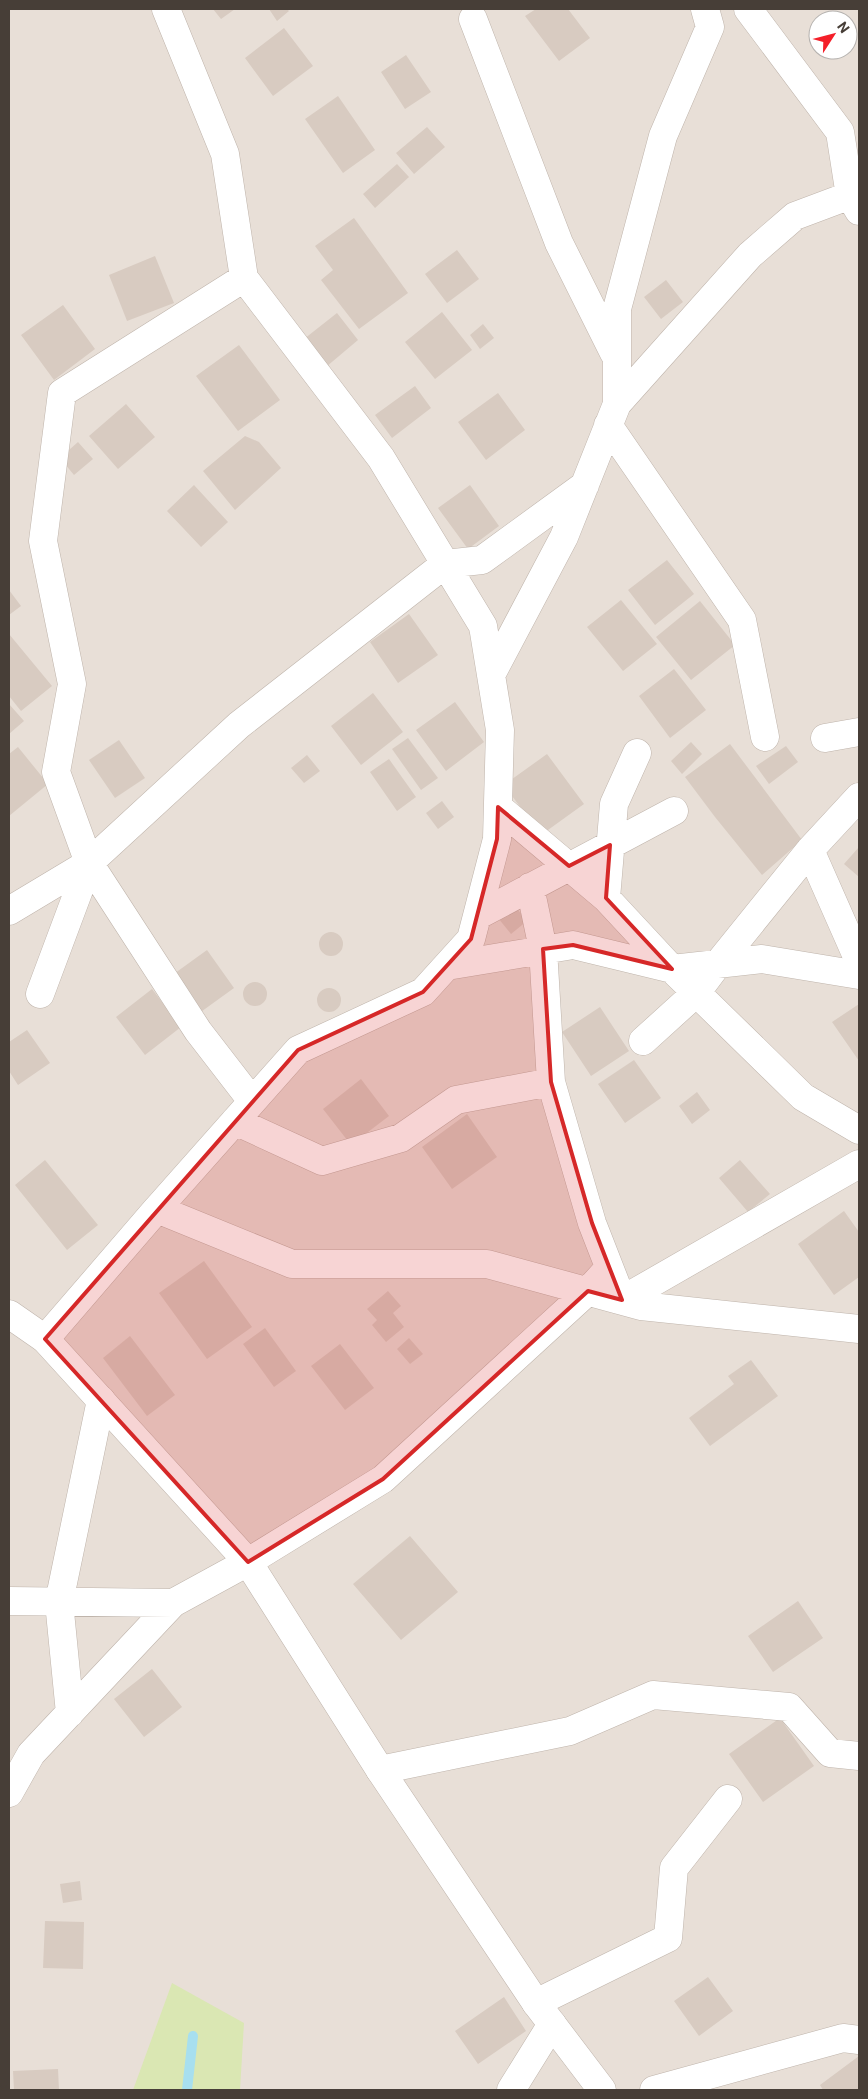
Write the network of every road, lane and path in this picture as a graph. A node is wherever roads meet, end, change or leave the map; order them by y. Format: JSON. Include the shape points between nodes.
{"nodes":[{"id":1,"x":166,"y":9,"type":"edge"},
{"id":2,"x":734,"y":9,"type":"edge"},
{"id":3,"x":748,"y":9,"type":"edge"},
{"id":4,"x":708,"y":18,"type":"edge"},
{"id":5,"x":472,"y":19,"type":"dead end"},
{"id":6,"x":856,"y":200,"type":"edge"},
{"id":7,"x":244,"y":278,"type":"junction"},
{"id":8,"x":617,"y":358,"type":"junction"},
{"id":9,"x":612,"y":414,"type":"junction"},
{"id":10,"x":585,"y":485,"type":"junction"},
{"id":11,"x":445,"y":564,"type":"junction"},
{"id":12,"x":491,"y":675,"type":"junction"},
{"id":13,"x":859,"y":732,"type":"edge"},
{"id":14,"x":765,"y":736,"type":"dead end"},
{"id":15,"x":825,"y":738,"type":"dead end"},
{"id":16,"x":637,"y":753,"type":"dead end"},
{"id":17,"x":859,"y":797,"type":"edge"},
{"id":18,"x":498,"y":807,"type":"junction"},
{"id":19,"x":674,"y":811,"type":"dead end"},
{"id":20,"x":610,"y":845,"type":"junction"},
{"id":21,"x":810,"y":850,"type":"junction"},
{"id":22,"x":89,"y":863,"type":"junction"},
{"id":23,"x":569,"y":866,"type":"junction"},
{"id":24,"x":530,"y":887,"type":"junction"},
{"id":25,"x":606,"y":898,"type":"junction"},
{"id":26,"x":9,"y":911,"type":"edge"},
{"id":27,"x":477,"y":916,"type":"junction"},
{"id":28,"x":544,"y":949,"type":"junction"},
{"id":29,"x":859,"y":961,"type":"edge"},
{"id":30,"x":716,"y":965,"type":"junction"},
{"id":31,"x":447,"y":966,"type":"junction"},
{"id":32,"x":672,"y":969,"type":"junction"},
{"id":33,"x":859,"y":975,"type":"edge"},
{"id":34,"x":696,"y":993,"type":"junction"},
{"id":35,"x":40,"y":994,"type":"dead end"},
{"id":36,"x":643,"y":1041,"type":"dead end"},
{"id":37,"x":550,"y":1082,"type":"junction"},
{"id":38,"x":243,"y":1111,"type":"junction"},
{"id":39,"x":859,"y":1130,"type":"edge"},
{"id":40,"x":859,"y":1164,"type":"edge"},
{"id":41,"x":157,"y":1209,"type":"junction"},
{"id":42,"x":609,"y":1268,"type":"junction"},
{"id":43,"x":588,"y":1291,"type":"junction"},
{"id":44,"x":622,"y":1300,"type":"junction"},
{"id":45,"x":9,"y":1314,"type":"edge"},
{"id":46,"x":859,"y":1329,"type":"edge"},
{"id":47,"x":45,"y":1339,"type":"junction"},
{"id":48,"x":101,"y":1400,"type":"junction"},
{"id":49,"x":248,"y":1562,"type":"junction"},
{"id":50,"x":9,"y":1601,"type":"edge"},
{"id":51,"x":58,"y":1602,"type":"junction"},
{"id":52,"x":173,"y":1603,"type":"junction"},
{"id":53,"x":70,"y":1713,"type":"junction"},
{"id":54,"x":859,"y":1756,"type":"edge"},
{"id":55,"x":380,"y":1770,"type":"junction"},
{"id":56,"x":9,"y":1794,"type":"edge"},
{"id":57,"x":728,"y":1799,"type":"dead end"},
{"id":58,"x":536,"y":2003,"type":"junction"},
{"id":59,"x":552,"y":2024,"type":"junction"},
{"id":60,"x":859,"y":2040,"type":"edge"},
{"id":61,"x":511,"y":2090,"type":"edge"},
{"id":62,"x":602,"y":2090,"type":"edge"},
{"id":63,"x":654,"y":2090,"type":"edge"}],
"edges":[{"from":1,"to":7,"type":"street","via":[[225,154]]},
{"from":2,"to":4,"type":"street"},
{"from":3,"to":6,"type":"street","via":[[840,132]]},
{"from":4,"to":8,"type":"street","via":[[664,136],[617,309]]},
{"from":5,"to":8,"type":"street","via":[[559,244]]},
{"from":6,"to":9,"type":"street","via":[[795,216],[750,255]]},
{"from":7,"to":11,"type":"street","via":[[381,458]]},
{"from":7,"to":22,"type":"street","via":[[62,393],[43,542],[72,684],[56,772]]},
{"from":8,"to":9,"type":"street"},
{"from":9,"to":10,"type":"street"},
{"from":9,"to":14,"type":"street","via":[[742,620]]},
{"from":10,"to":11,"type":"street","via":[[482,560]]},
{"from":10,"to":12,"type":"street","via":[[564,537]]},
{"from":11,"to":12,"type":"street","via":[[483,626]]},
{"from":11,"to":22,"type":"street","via":[[239,725]]},
{"from":12,"to":18,"type":"street","via":[[500,730]]},
{"from":13,"to":15,"type":"street"},
{"from":16,"to":20,"type":"street","via":[[614,804]]},
{"from":17,"to":21,"type":"street"},
{"from":18,"to":23,"type":"street"},
{"from":18,"to":27,"type":"street","via":[[497,839]]},
{"from":19,"to":20,"type":"street"},
{"from":20,"to":23,"type":"street"},
{"from":20,"to":25,"type":"street"},
{"from":21,"to":29,"type":"street"},
{"from":21,"to":30,"type":"street"},
{"from":22,"to":26,"type":"street"},
{"from":22,"to":35,"type":"street"},
{"from":22,"to":38,"type":"street","via":[[198,1031]]},
{"from":23,"to":24,"type":"street"},
{"from":23,"to":25,"type":"street"},
{"from":24,"to":27,"type":"street"},
{"from":24,"to":28,"type":"street"},
{"from":25,"to":32,"type":"street"},
{"from":27,"to":31,"type":"street","via":[[470,939]]},
{"from":28,"to":31,"type":"street"},
{"from":28,"to":32,"type":"street","via":[[573,945]]},
{"from":28,"to":37,"type":"street"},
{"from":30,"to":32,"type":"street"},
{"from":30,"to":33,"type":"street","via":[[762,960]]},
{"from":30,"to":34,"type":"street"},
{"from":31,"to":38,"type":"street","via":[[423,992],[298,1050]]},
{"from":32,"to":34,"type":"street"},
{"from":34,"to":36,"type":"street"},
{"from":34,"to":39,"type":"street","via":[[803,1097]]},
{"from":37,"to":38,"type":"street","via":[[456,1100],[401,1138],[322,1161]]},
{"from":37,"to":42,"type":"street","via":[[592,1223]]},
{"from":38,"to":41,"type":"street"},
{"from":40,"to":44,"type":"street"},
{"from":41,"to":43,"type":"street","via":[[292,1264],[487,1264]]},
{"from":41,"to":47,"type":"street"},
{"from":42,"to":43,"type":"street"},
{"from":42,"to":44,"type":"street"},
{"from":43,"to":44,"type":"street"},
{"from":43,"to":49,"type":"street","via":[[383,1479]]},
{"from":44,"to":46,"type":"street","via":[[641,1306]]},
{"from":45,"to":47,"type":"street"},
{"from":47,"to":48,"type":"street"},
{"from":48,"to":49,"type":"street"},
{"from":48,"to":51,"type":"street"},
{"from":49,"to":52,"type":"street"},
{"from":49,"to":55,"type":"street"},
{"from":50,"to":51,"type":"street"},
{"from":51,"to":52,"type":"street"},
{"from":51,"to":53,"type":"street"},
{"from":52,"to":53,"type":"street"},
{"from":53,"to":56,"type":"street","via":[[31,1754]]},
{"from":54,"to":55,"type":"street","via":[[830,1752],[789,1707],[653,1695],[570,1731]]},
{"from":55,"to":58,"type":"street"},
{"from":57,"to":58,"type":"street","via":[[674,1868],[668,1938]]},
{"from":58,"to":59,"type":"street"},
{"from":59,"to":61,"type":"street"},
{"from":59,"to":62,"type":"street"},
{"from":60,"to":63,"type":"street","via":[[843,2038]]}]}
